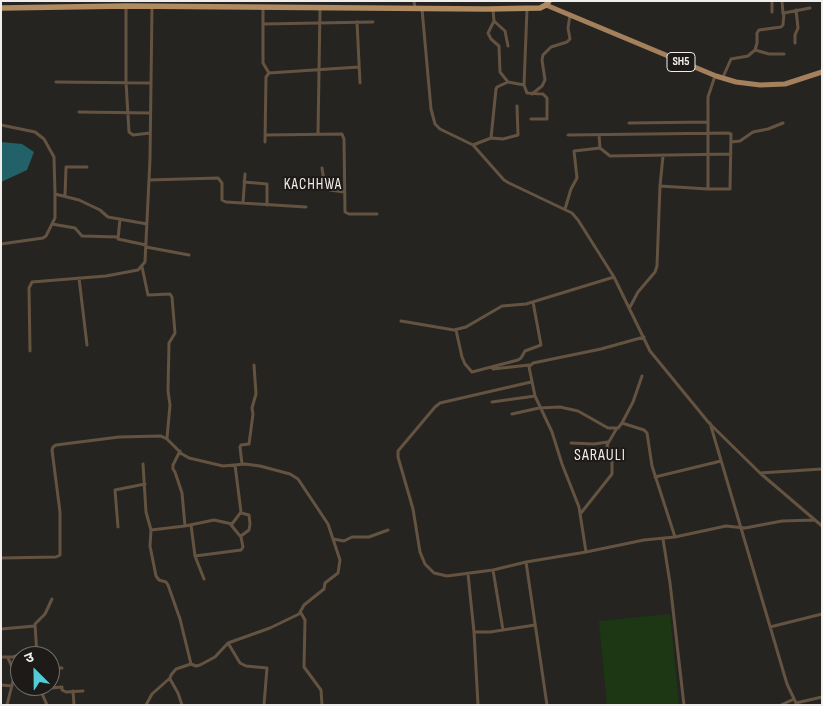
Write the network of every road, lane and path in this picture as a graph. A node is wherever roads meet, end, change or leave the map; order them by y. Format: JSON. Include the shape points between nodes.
{"nodes":[{"id":1,"x":414,"y":1,"type":"edge"},
{"id":2,"x":772,"y":1,"type":"edge"},
{"id":3,"x":782,"y":1,"type":"edge"},
{"id":4,"x":548,"y":3,"type":"edge"},
{"id":5,"x":126,"y":6,"type":"junction"},
{"id":6,"x":152,"y":7,"type":"junction"},
{"id":7,"x":1,"y":8,"type":"edge"},
{"id":8,"x":263,"y":8,"type":"junction"},
{"id":9,"x":527,"y":8,"type":"junction"},
{"id":10,"x":810,"y":8,"type":"dead end"},
{"id":11,"x":320,"y":9,"type":"junction"},
{"id":12,"x":415,"y":9,"type":"junction"},
{"id":13,"x":422,"y":9,"type":"junction"},
{"id":14,"x":493,"y":9,"type":"junction"},
{"id":15,"x":796,"y":10,"type":"junction"},
{"id":16,"x":772,"y":12,"type":"dead end"},
{"id":17,"x":783,"y":14,"type":"junction"},
{"id":18,"x":570,"y":15,"type":"junction"},
{"id":19,"x":494,"y":21,"type":"junction"},
{"id":20,"x":357,"y":22,"type":"junction"},
{"id":21,"x":373,"y":22,"type":"dead end"},
{"id":22,"x":320,"y":23,"type":"junction"},
{"id":23,"x":263,"y":24,"type":"junction"},
{"id":24,"x":795,"y":43,"type":"dead end"},
{"id":25,"x":508,"y":46,"type":"dead end"},
{"id":26,"x":755,"y":50,"type":"junction"},
{"id":27,"x":784,"y":54,"type":"dead end"},
{"id":28,"x":359,"y":67,"type":"junction"},
{"id":29,"x":319,"y":69,"type":"junction"},
{"id":30,"x":822,"y":72,"type":"edge"},
{"id":31,"x":269,"y":73,"type":"junction"},
{"id":32,"x":716,"y":76,"type":"junction"},
{"id":33,"x":723,"y":78,"type":"junction"},
{"id":34,"x":56,"y":82,"type":"dead end"},
{"id":35,"x":126,"y":82,"type":"junction"},
{"id":36,"x":508,"y":82,"type":"junction"},
{"id":37,"x":151,"y":83,"type":"junction"},
{"id":38,"x":360,"y":83,"type":"dead end"},
{"id":39,"x":524,"y":85,"type":"junction"},
{"id":40,"x":532,"y":94,"type":"junction"},
{"id":41,"x":517,"y":106,"type":"dead end"},
{"id":42,"x":79,"y":112,"type":"dead end"},
{"id":43,"x":128,"y":113,"type":"junction"},
{"id":44,"x":150,"y":113,"type":"junction"},
{"id":45,"x":531,"y":119,"type":"dead end"},
{"id":46,"x":708,"y":122,"type":"junction"},
{"id":47,"x":629,"y":123,"type":"dead end"},
{"id":48,"x":783,"y":123,"type":"dead end"},
{"id":49,"x":1,"y":126,"type":"edge"},
{"id":50,"x":150,"y":133,"type":"junction"},
{"id":51,"x":318,"y":134,"type":"junction"},
{"id":52,"x":708,"y":134,"type":"junction"},
{"id":53,"x":265,"y":135,"type":"junction"},
{"id":54,"x":568,"y":135,"type":"dead end"},
{"id":55,"x":599,"y":135,"type":"junction"},
{"id":56,"x":491,"y":138,"type":"junction"},
{"id":57,"x":265,"y":142,"type":"dead end"},
{"id":58,"x":731,"y":142,"type":"junction"},
{"id":59,"x":474,"y":145,"type":"junction"},
{"id":60,"x":600,"y":148,"type":"junction"},
{"id":61,"x":708,"y":154,"type":"junction"},
{"id":62,"x":731,"y":154,"type":"junction"},
{"id":63,"x":663,"y":156,"type":"junction"},
{"id":64,"x":87,"y":167,"type":"dead end"},
{"id":65,"x":322,"y":168,"type":"dead end"},
{"id":66,"x":245,"y":174,"type":"dead end"},
{"id":67,"x":149,"y":180,"type":"junction"},
{"id":68,"x":244,"y":182,"type":"junction"},
{"id":69,"x":660,"y":186,"type":"junction"},
{"id":70,"x":708,"y":189,"type":"junction"},
{"id":71,"x":344,"y":192,"type":"junction"},
{"id":72,"x":55,"y":194,"type":"junction"},
{"id":73,"x":65,"y":196,"type":"junction"},
{"id":74,"x":243,"y":203,"type":"junction"},
{"id":75,"x":267,"y":204,"type":"junction"},
{"id":76,"x":306,"y":207,"type":"dead end"},
{"id":77,"x":565,"y":209,"type":"junction"},
{"id":78,"x":377,"y":214,"type":"dead end"},
{"id":79,"x":120,"y":219,"type":"junction"},
{"id":80,"x":52,"y":224,"type":"junction"},
{"id":81,"x":147,"y":224,"type":"junction"},
{"id":82,"x":118,"y":238,"type":"junction"},
{"id":83,"x":1,"y":244,"type":"edge"},
{"id":84,"x":146,"y":246,"type":"junction"},
{"id":85,"x":188,"y":254,"type":"dead end"},
{"id":86,"x":142,"y":266,"type":"junction"},
{"id":87,"x":614,"y":277,"type":"junction"},
{"id":88,"x":79,"y":278,"type":"junction"},
{"id":89,"x":533,"y":302,"type":"junction"},
{"id":90,"x":630,"y":307,"type":"junction"},
{"id":91,"x":401,"y":322,"type":"dead end"},
{"id":92,"x":456,"y":330,"type":"junction"},
{"id":93,"x":644,"y":337,"type":"junction"},
{"id":94,"x":87,"y":345,"type":"dead end"},
{"id":95,"x":30,"y":351,"type":"dead end"},
{"id":96,"x":529,"y":365,"type":"junction"},
{"id":97,"x":254,"y":366,"type":"dead end"},
{"id":98,"x":485,"y":369,"type":"junction"},
{"id":99,"x":642,"y":376,"type":"dead end"},
{"id":100,"x":531,"y":382,"type":"junction"},
{"id":101,"x":535,"y":396,"type":"junction"},
{"id":102,"x":492,"y":402,"type":"dead end"},
{"id":103,"x":540,"y":408,"type":"junction"},
{"id":104,"x":512,"y":414,"type":"dead end"},
{"id":105,"x":622,"y":423,"type":"junction"},
{"id":106,"x":710,"y":423,"type":"junction"},
{"id":107,"x":618,"y":428,"type":"junction"},
{"id":108,"x":167,"y":439,"type":"junction"},
{"id":109,"x":608,"y":442,"type":"junction"},
{"id":110,"x":571,"y":443,"type":"dead end"},
{"id":111,"x":180,"y":451,"type":"junction"},
{"id":112,"x":721,"y":461,"type":"junction"},
{"id":113,"x":143,"y":464,"type":"dead end"},
{"id":114,"x":242,"y":464,"type":"junction"},
{"id":115,"x":235,"y":465,"type":"junction"},
{"id":116,"x":822,"y":469,"type":"edge"},
{"id":117,"x":760,"y":473,"type":"junction"},
{"id":118,"x":655,"y":477,"type":"junction"},
{"id":119,"x":145,"y":484,"type":"junction"},
{"id":120,"x":240,"y":513,"type":"junction"},
{"id":121,"x":581,"y":513,"type":"junction"},
{"id":122,"x":815,"y":520,"type":"junction"},
{"id":123,"x":191,"y":525,"type":"junction"},
{"id":124,"x":231,"y":525,"type":"junction"},
{"id":125,"x":184,"y":526,"type":"junction"},
{"id":126,"x":822,"y":526,"type":"edge"},
{"id":127,"x":118,"y":527,"type":"dead end"},
{"id":128,"x":740,"y":528,"type":"junction"},
{"id":129,"x":151,"y":530,"type":"junction"},
{"id":130,"x":388,"y":530,"type":"dead end"},
{"id":131,"x":241,"y":536,"type":"junction"},
{"id":132,"x":675,"y":537,"type":"junction"},
{"id":133,"x":333,"y":539,"type":"junction"},
{"id":134,"x":663,"y":539,"type":"junction"},
{"id":135,"x":586,"y":552,"type":"junction"},
{"id":136,"x":196,"y":556,"type":"junction"},
{"id":137,"x":1,"y":558,"type":"edge"},
{"id":138,"x":526,"y":562,"type":"junction"},
{"id":139,"x":493,"y":570,"type":"junction"},
{"id":140,"x":468,"y":574,"type":"junction"},
{"id":141,"x":204,"y":579,"type":"dead end"},
{"id":142,"x":52,"y":599,"type":"dead end"},
{"id":143,"x":301,"y":613,"type":"junction"},
{"id":144,"x":822,"y":614,"type":"edge"},
{"id":145,"x":535,"y":625,"type":"junction"},
{"id":146,"x":35,"y":626,"type":"junction"},
{"id":147,"x":770,"y":627,"type":"junction"},
{"id":148,"x":1,"y":630,"type":"edge"},
{"id":149,"x":503,"y":630,"type":"junction"},
{"id":150,"x":474,"y":632,"type":"junction"},
{"id":151,"x":228,"y":643,"type":"junction"},
{"id":152,"x":36,"y":646,"type":"edge"},
{"id":153,"x":1,"y":657,"type":"edge"},
{"id":154,"x":8,"y":658,"type":"joint"},
{"id":155,"x":10,"y":662,"type":"edge"},
{"id":156,"x":192,"y":664,"type":"junction"},
{"id":157,"x":170,"y":678,"type":"junction"},
{"id":158,"x":60,"y":687,"type":"edge"},
{"id":159,"x":83,"y":691,"type":"dead end"},
{"id":160,"x":73,"y":692,"type":"junction"},
{"id":161,"x":822,"y":697,"type":"edge"},
{"id":162,"x":795,"y":702,"type":"edge"},
{"id":163,"x":74,"y":705,"type":"edge"},
{"id":164,"x":146,"y":705,"type":"edge"},
{"id":165,"x":182,"y":705,"type":"edge"},
{"id":166,"x":264,"y":705,"type":"edge"},
{"id":167,"x":322,"y":705,"type":"edge"},
{"id":168,"x":478,"y":705,"type":"edge"},
{"id":169,"x":547,"y":705,"type":"edge"},
{"id":170,"x":684,"y":705,"type":"edge"},
{"id":171,"x":781,"y":705,"type":"edge"}],
"edges":[{"from":1,"to":12,"type":"street"},
{"from":2,"to":16,"type":"street"},
{"from":3,"to":17,"type":"street"},
{"from":4,"to":9,"type":"highway","via":[[540,8]]},
{"from":4,"to":18,"type":"main road","number":"SH5"},
{"from":5,"to":6,"type":"highway"},
{"from":5,"to":7,"type":"highway"},
{"from":5,"to":35,"type":"street"},
{"from":6,"to":8,"type":"highway"},
{"from":6,"to":37,"type":"street"},
{"from":8,"to":11,"type":"highway"},
{"from":8,"to":23,"type":"street"},
{"from":9,"to":14,"type":"highway"},
{"from":9,"to":39,"type":"street"},
{"from":10,"to":15,"type":"street"},
{"from":11,"to":12,"type":"highway"},
{"from":11,"to":22,"type":"street"},
{"from":12,"to":13,"type":"highway"},
{"from":13,"to":14,"type":"highway"},
{"from":13,"to":59,"type":"street","via":[[433,118],[440,129]]},
{"from":14,"to":19,"type":"street"},
{"from":15,"to":17,"type":"street"},
{"from":15,"to":24,"type":"street","via":[[798,28]]},
{"from":17,"to":26,"type":"street","via":[[782,26],[757,31]]},
{"from":18,"to":32,"type":"main road","number":"SH5"},
{"from":18,"to":40,"type":"street","via":[[570,39],[542,55],[544,83]]},
{"from":19,"to":25,"type":"street","via":[[505,31]]},
{"from":19,"to":36,"type":"street","via":[[488,33],[499,46],[499,69]]},
{"from":20,"to":21,"type":"street"},
{"from":20,"to":22,"type":"street"},
{"from":20,"to":28,"type":"street"},
{"from":22,"to":23,"type":"street"},
{"from":22,"to":29,"type":"street"},
{"from":23,"to":31,"type":"street","via":[[263,63]]},
{"from":26,"to":27,"type":"street"},
{"from":26,"to":33,"type":"street","via":[[748,56],[731,59]]},
{"from":28,"to":29,"type":"street"},
{"from":28,"to":38,"type":"street"},
{"from":29,"to":31,"type":"street"},
{"from":29,"to":51,"type":"street"},
{"from":30,"to":33,"type":"main road","number":"SH5","via":[[796,82],[773,85],[747,84]]},
{"from":31,"to":53,"type":"street","via":[[266,77]]},
{"from":32,"to":33,"type":"main road","number":"SH5"},
{"from":32,"to":46,"type":"street","via":[[708,97]]},
{"from":34,"to":35,"type":"street"},
{"from":35,"to":37,"type":"street"},
{"from":35,"to":43,"type":"street"},
{"from":36,"to":39,"type":"street"},
{"from":36,"to":56,"type":"street","via":[[496,89]]},
{"from":37,"to":44,"type":"street"},
{"from":39,"to":40,"type":"street","via":[[527,93]]},
{"from":40,"to":45,"type":"street","via":[[546,95],[548,118]]},
{"from":41,"to":56,"type":"street","via":[[518,135]]},
{"from":42,"to":43,"type":"street"},
{"from":43,"to":44,"type":"street"},
{"from":43,"to":50,"type":"street","via":[[130,134]]},
{"from":44,"to":50,"type":"street"},
{"from":46,"to":47,"type":"street"},
{"from":46,"to":52,"type":"street"},
{"from":48,"to":58,"type":"street"},
{"from":49,"to":72,"type":"street","via":[[35,132],[44,139],[54,157]]},
{"from":50,"to":67,"type":"street"},
{"from":51,"to":53,"type":"street"},
{"from":51,"to":71,"type":"street","via":[[343,136]]},
{"from":52,"to":55,"type":"street"},
{"from":52,"to":58,"type":"street","via":[[730,133]]},
{"from":52,"to":61,"type":"street"},
{"from":53,"to":57,"type":"street"},
{"from":54,"to":55,"type":"street"},
{"from":55,"to":60,"type":"street"},
{"from":56,"to":59,"type":"street"},
{"from":58,"to":62,"type":"street"},
{"from":59,"to":77,"type":"street","via":[[504,180]]},
{"from":60,"to":63,"type":"street","via":[[616,157]]},
{"from":60,"to":77,"type":"street","via":[[574,151],[577,178]]},
{"from":61,"to":62,"type":"street"},
{"from":61,"to":63,"type":"street"},
{"from":61,"to":70,"type":"street"},
{"from":62,"to":70,"type":"street","via":[[730,189]]},
{"from":63,"to":69,"type":"street"},
{"from":64,"to":73,"type":"street","via":[[66,167]]},
{"from":65,"to":71,"type":"street","via":[[325,187]]},
{"from":66,"to":68,"type":"street"},
{"from":67,"to":74,"type":"street","via":[[218,178],[222,183],[224,201]]},
{"from":67,"to":81,"type":"street"},
{"from":68,"to":74,"type":"street"},
{"from":68,"to":75,"type":"street","via":[[267,184]]},
{"from":69,"to":70,"type":"street"},
{"from":69,"to":90,"type":"street","via":[[657,266]]},
{"from":71,"to":78,"type":"street","via":[[346,214]]},
{"from":72,"to":73,"type":"street"},
{"from":72,"to":80,"type":"street","via":[[56,215]]},
{"from":73,"to":79,"type":"street"},
{"from":74,"to":75,"type":"street"},
{"from":75,"to":76,"type":"street"},
{"from":77,"to":87,"type":"street","via":[[578,220]]},
{"from":79,"to":81,"type":"street"},
{"from":79,"to":82,"type":"street"},
{"from":80,"to":82,"type":"street","via":[[75,228],[82,236]]},
{"from":80,"to":83,"type":"street","via":[[43,238]]},
{"from":81,"to":84,"type":"street"},
{"from":82,"to":84,"type":"street"},
{"from":84,"to":85,"type":"street"},
{"from":84,"to":86,"type":"street"},
{"from":86,"to":88,"type":"street","via":[[133,272]]},
{"from":86,"to":108,"type":"street","via":[[148,296],[170,294],[172,297],[175,333],[169,343]]},
{"from":87,"to":89,"type":"street"},
{"from":87,"to":90,"type":"street"},
{"from":88,"to":94,"type":"street"},
{"from":88,"to":95,"type":"street","via":[[37,280],[30,284]]},
{"from":89,"to":92,"type":"street","via":[[496,308]]},
{"from":89,"to":98,"type":"street","via":[[540,346],[525,351],[518,360]]},
{"from":90,"to":93,"type":"street"},
{"from":91,"to":92,"type":"street"},
{"from":92,"to":98,"type":"street","via":[[462,357],[469,370]]},
{"from":93,"to":96,"type":"street"},
{"from":93,"to":106,"type":"street","via":[[649,349]]},
{"from":96,"to":98,"type":"street"},
{"from":96,"to":100,"type":"street"},
{"from":97,"to":114,"type":"street","via":[[256,394],[249,444],[240,447]]},
{"from":99,"to":105,"type":"street"},
{"from":100,"to":101,"type":"street"},
{"from":100,"to":140,"type":"street","via":[[440,403],[398,453],[410,494],[421,557],[430,570],[440,576]]},
{"from":101,"to":102,"type":"street"},
{"from":101,"to":103,"type":"street"},
{"from":103,"to":104,"type":"street"},
{"from":103,"to":107,"type":"street","via":[[572,409],[608,428]]},
{"from":103,"to":121,"type":"street"},
{"from":105,"to":107,"type":"street"},
{"from":105,"to":118,"type":"street","via":[[647,433]]},
{"from":106,"to":112,"type":"street"},
{"from":106,"to":117,"type":"street"},
{"from":107,"to":109,"type":"street"},
{"from":108,"to":111,"type":"street"},
{"from":108,"to":137,"type":"street","via":[[159,436],[119,437],[52,447],[60,512],[60,555]]},
{"from":109,"to":110,"type":"street"},
{"from":109,"to":121,"type":"street","via":[[612,474]]},
{"from":111,"to":115,"type":"street","via":[[189,458],[220,466]]},
{"from":111,"to":125,"type":"street","via":[[172,469],[182,493]]},
{"from":112,"to":118,"type":"street"},
{"from":112,"to":128,"type":"street"},
{"from":113,"to":119,"type":"street"},
{"from":114,"to":115,"type":"street"},
{"from":114,"to":133,"type":"street","via":[[290,474],[298,479],[325,518]]},
{"from":115,"to":120,"type":"street"},
{"from":116,"to":117,"type":"street"},
{"from":117,"to":122,"type":"street"},
{"from":118,"to":132,"type":"street"},
{"from":119,"to":127,"type":"street","via":[[115,490]]},
{"from":119,"to":129,"type":"street","via":[[146,512]]},
{"from":120,"to":124,"type":"street"},
{"from":120,"to":131,"type":"street","via":[[248,516],[250,524],[249,530]]},
{"from":121,"to":135,"type":"street"},
{"from":122,"to":126,"type":"street"},
{"from":122,"to":128,"type":"street","via":[[782,521]]},
{"from":123,"to":124,"type":"street","via":[[214,520]]},
{"from":123,"to":125,"type":"street"},
{"from":123,"to":136,"type":"street"},
{"from":124,"to":131,"type":"street"},
{"from":125,"to":129,"type":"street"},
{"from":128,"to":132,"type":"street","via":[[726,526]]},
{"from":128,"to":147,"type":"street"},
{"from":129,"to":156,"type":"street","via":[[150,546],[156,576],[168,584]]},
{"from":130,"to":133,"type":"street","via":[[369,538]]},
{"from":131,"to":136,"type":"street","via":[[243,548],[240,551]]},
{"from":132,"to":134,"type":"street"},
{"from":133,"to":143,"type":"street","via":[[340,560],[338,573],[304,604]]},
{"from":134,"to":135,"type":"street"},
{"from":134,"to":170,"type":"street"},
{"from":135,"to":138,"type":"street"},
{"from":136,"to":141,"type":"street"},
{"from":138,"to":139,"type":"street"},
{"from":138,"to":145,"type":"street"},
{"from":139,"to":140,"type":"street"},
{"from":139,"to":149,"type":"street"},
{"from":140,"to":150,"type":"street"},
{"from":142,"to":146,"type":"street"},
{"from":143,"to":151,"type":"street"},
{"from":143,"to":167,"type":"street","via":[[305,620],[304,667],[321,690]]},
{"from":144,"to":147,"type":"street"},
{"from":145,"to":149,"type":"street"},
{"from":145,"to":169,"type":"street"},
{"from":146,"to":148,"type":"street"},
{"from":146,"to":152,"type":"street"},
{"from":147,"to":162,"type":"street"},
{"from":149,"to":150,"type":"street"},
{"from":150,"to":168,"type":"street"},
{"from":151,"to":156,"type":"street","via":[[215,657],[200,665]]},
{"from":151,"to":166,"type":"street","via":[[240,663],[267,668]]},
{"from":153,"to":154,"type":"street"},
{"from":154,"to":155,"type":"street"},
{"from":156,"to":157,"type":"street","via":[[176,669]]},
{"from":157,"to":164,"type":"street","via":[[152,694]]},
{"from":157,"to":165,"type":"street"},
{"from":158,"to":160,"type":"street","via":[[66,692]]},
{"from":159,"to":160,"type":"street"},
{"from":160,"to":163,"type":"street"},
{"from":161,"to":162,"type":"street"},
{"from":162,"to":171,"type":"street"}]}
